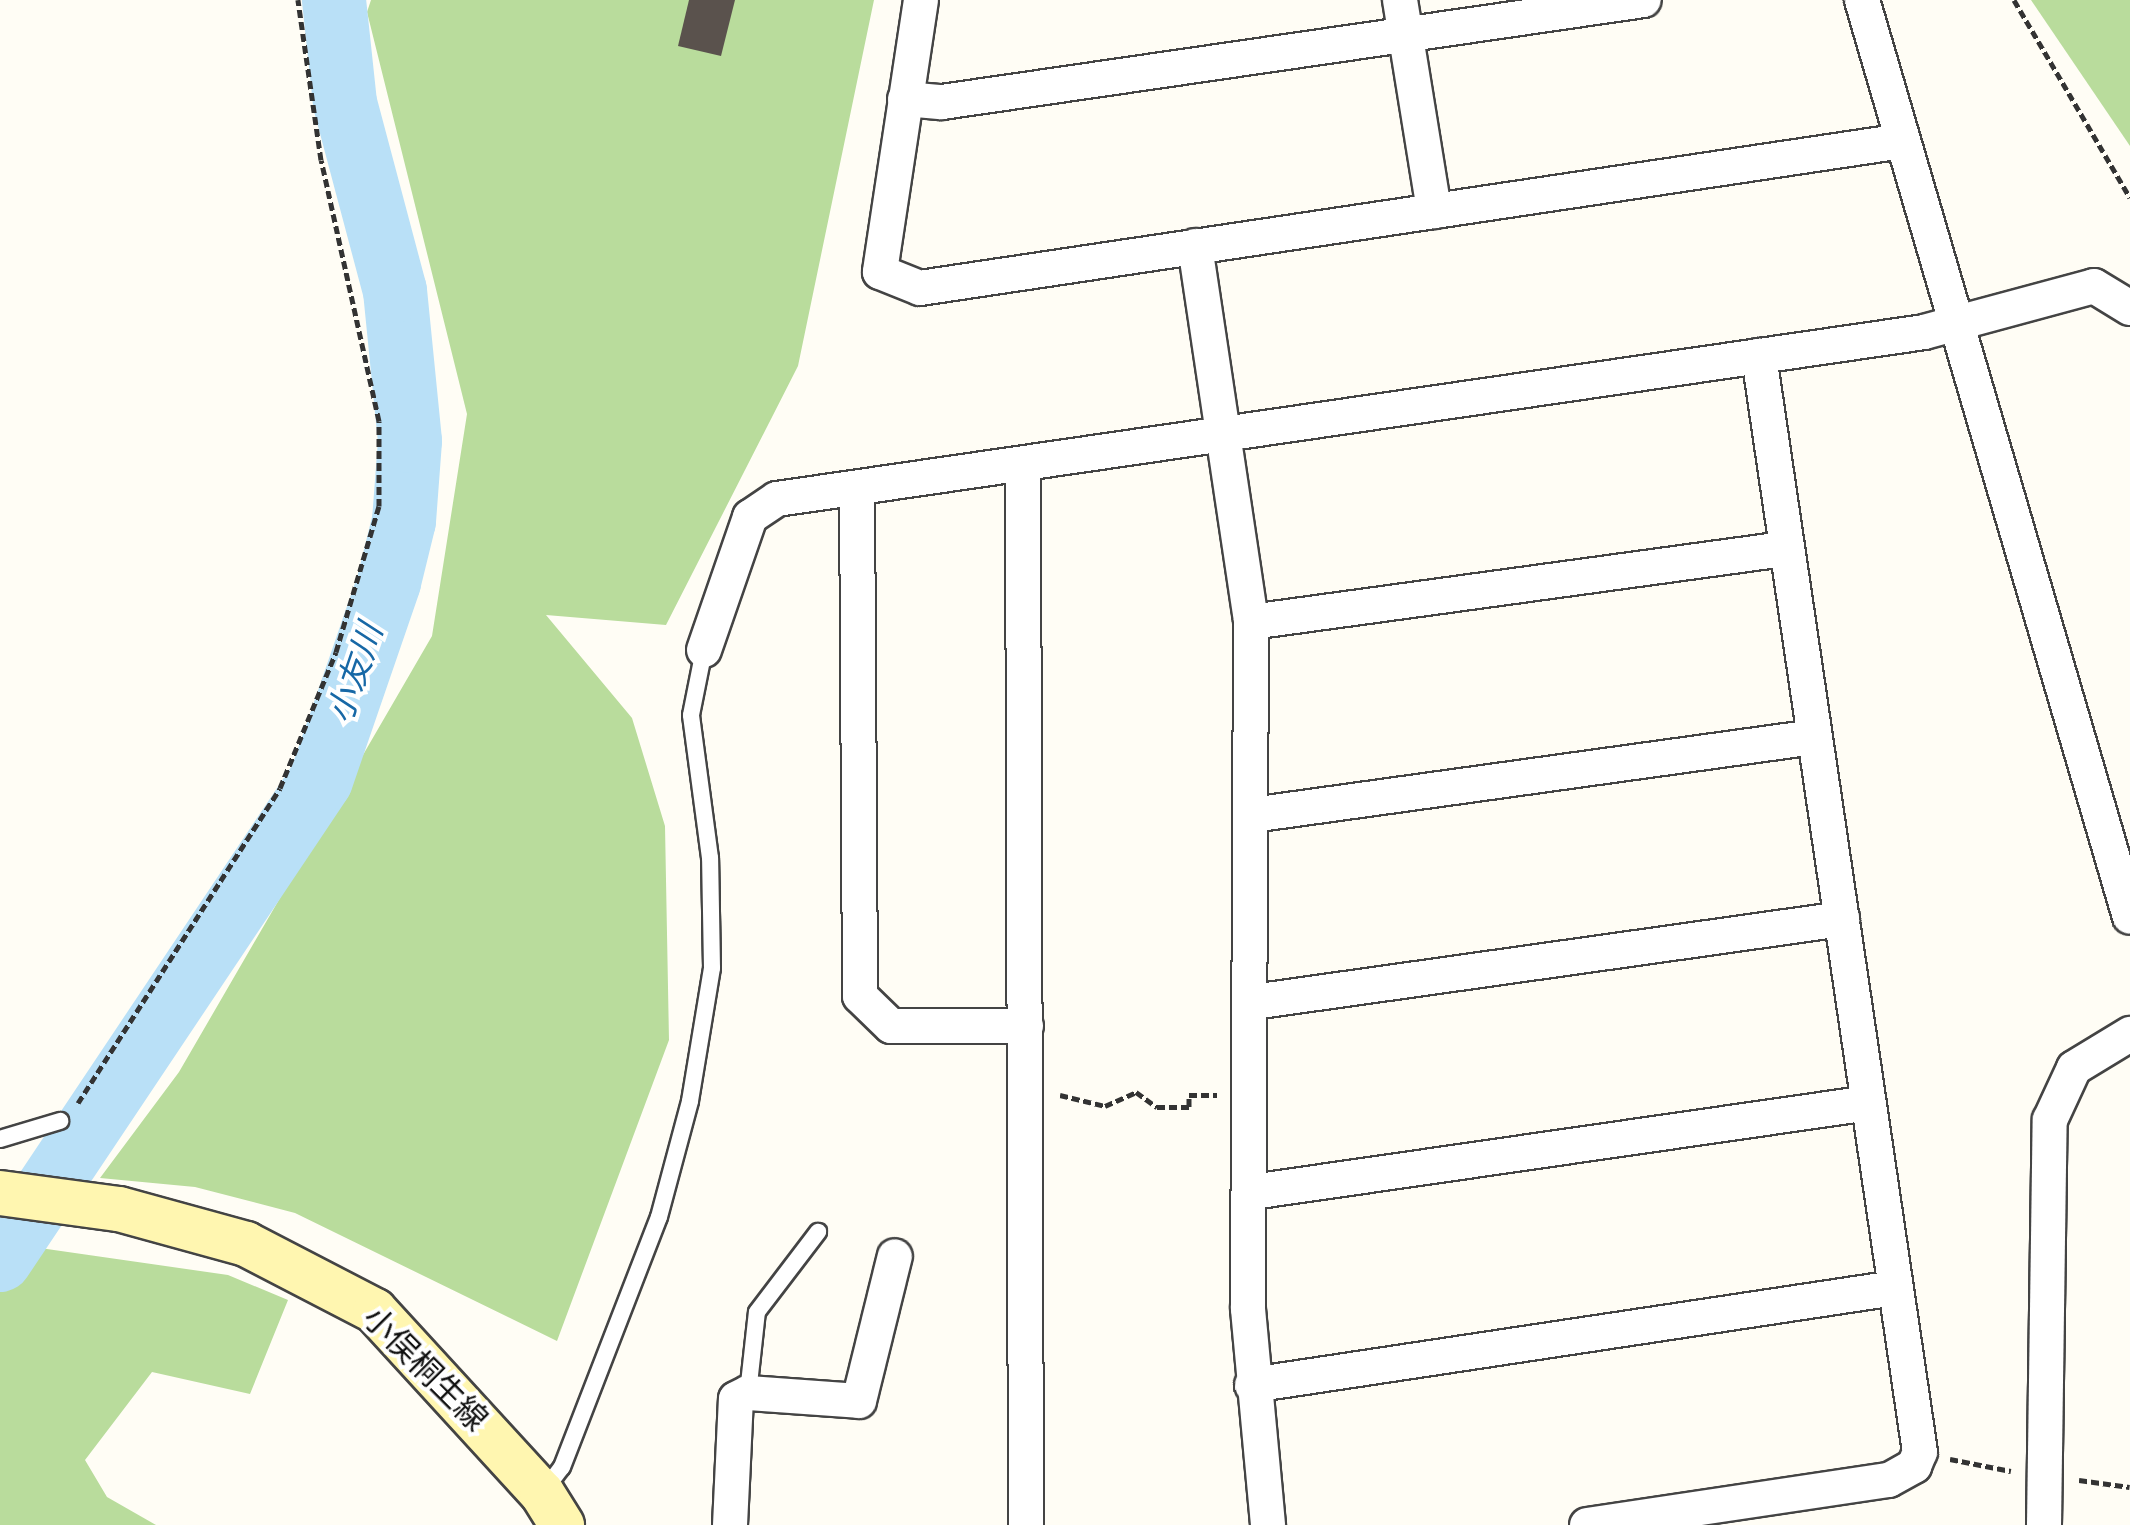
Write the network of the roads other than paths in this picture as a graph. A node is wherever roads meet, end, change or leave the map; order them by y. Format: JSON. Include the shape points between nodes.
{"nodes":[{"id":1,"x":921,"y":0,"type":"edge"},
{"id":2,"x":1644,"y":0,"type":"edge"},
{"id":3,"x":1862,"y":0,"type":"edge"},
{"id":4,"x":1403,"y":17,"type":"edge"},
{"id":5,"x":905,"y":99,"type":"junction"},
{"id":6,"x":1903,"y":141,"type":"junction"},
{"id":7,"x":1434,"y":211,"type":"junction"},
{"id":8,"x":1195,"y":246,"type":"junction"},
{"id":9,"x":2130,"y":308,"type":"edge"},
{"id":10,"x":1958,"y":324,"type":"junction"},
{"id":11,"x":1759,"y":356,"type":"junction"},
{"id":12,"x":1226,"y":432,"type":"junction"},
{"id":13,"x":1023,"y":464,"type":"junction"},
{"id":14,"x":857,"y":488,"type":"junction"},
{"id":15,"x":1784,"y":549,"type":"junction"},
{"id":16,"x":1251,"y":622,"type":"junction"},
{"id":17,"x":704,"y":650,"type":"joint"},
{"id":18,"x":1814,"y":737,"type":"junction"},
{"id":19,"x":1252,"y":815,"type":"junction"},
{"id":20,"x":2130,"y":917,"type":"edge"},
{"id":21,"x":1842,"y":919,"type":"junction"},
{"id":22,"x":1253,"y":1002,"type":"junction"},
{"id":23,"x":1026,"y":1026,"type":"junction"},
{"id":24,"x":2130,"y":1034,"type":"edge"},
{"id":25,"x":1869,"y":1103,"type":"junction"},
{"id":26,"x":60,"y":1121,"type":"road end"},
{"id":27,"x":0,"y":1139,"type":"edge"},
{"id":28,"x":1252,"y":1192,"type":"junction"},
{"id":29,"x":2,"y":1194,"type":"edge"},
{"id":30,"x":818,"y":1232,"type":"dead end"},
{"id":31,"x":895,"y":1256,"type":"dead end"},
{"id":32,"x":1895,"y":1288,"type":"junction"},
{"id":33,"x":1252,"y":1385,"type":"junction"},
{"id":34,"x":748,"y":1393,"type":"junction"},
{"id":35,"x":552,"y":1509,"type":"edge"},
{"id":36,"x":1684,"y":1518,"type":"edge"},
{"id":37,"x":730,"y":1525,"type":"edge"},
{"id":38,"x":1026,"y":1525,"type":"edge"},
{"id":39,"x":1268,"y":1525,"type":"edge"},
{"id":40,"x":1587,"y":1525,"type":"edge"},
{"id":41,"x":2044,"y":1525,"type":"edge"}],
"edges":[{"from":1,"to":5,"type":"street"},
{"from":2,"to":4,"type":"street"},
{"from":3,"to":6,"type":"street"},
{"from":4,"to":5,"type":"street","via":[[942,102]]},
{"from":4,"to":7,"type":"street"},
{"from":5,"to":8,"type":"street","via":[[880,272],[898,284],[920,288]]},
{"from":6,"to":7,"type":"street"},
{"from":6,"to":10,"type":"street"},
{"from":7,"to":8,"type":"street"},
{"from":8,"to":12,"type":"street"},
{"from":9,"to":10,"type":"street","via":[[2094,286]]},
{"from":10,"to":11,"type":"street"},
{"from":10,"to":20,"type":"street"},
{"from":11,"to":12,"type":"street"},
{"from":11,"to":15,"type":"street"},
{"from":12,"to":13,"type":"street"},
{"from":12,"to":16,"type":"street"},
{"from":13,"to":14,"type":"street"},
{"from":13,"to":23,"type":"street"},
{"from":14,"to":17,"type":"street","via":[[777,499],[750,517]]},
{"from":14,"to":23,"type":"street","via":[[860,996],[891,1026]]},
{"from":15,"to":16,"type":"street"},
{"from":15,"to":18,"type":"street"},
{"from":16,"to":19,"type":"street"},
{"from":17,"to":35,"type":"lane","via":[[691,715],[710,858],[712,968],[690,1101],[654,1232],[562,1467]]},
{"from":18,"to":19,"type":"street"},
{"from":18,"to":21,"type":"street"},
{"from":19,"to":22,"type":"street"},
{"from":21,"to":22,"type":"street"},
{"from":21,"to":25,"type":"street"},
{"from":22,"to":28,"type":"street"},
{"from":23,"to":38,"type":"street"},
{"from":24,"to":41,"type":"street","via":[[2074,1068],[2050,1120]]},
{"from":25,"to":28,"type":"street"},
{"from":25,"to":32,"type":"street"},
{"from":26,"to":27,"type":"lane"},
{"from":28,"to":33,"type":"street"},
{"from":29,"to":35,"type":"main road","name":"小俣桐生線","via":[[119,1209],[246,1244],[375,1311]]},
{"from":30,"to":34,"type":"lane","via":[[757,1312]]},
{"from":31,"to":34,"type":"street","via":[[859,1401]]},
{"from":32,"to":33,"type":"street"},
{"from":32,"to":36,"type":"street","via":[[1919,1436],[1914,1466],[1889,1480]]},
{"from":33,"to":39,"type":"street"},
{"from":34,"to":37,"type":"street","via":[[730,1416]]},
{"from":36,"to":40,"type":"street"}]}
